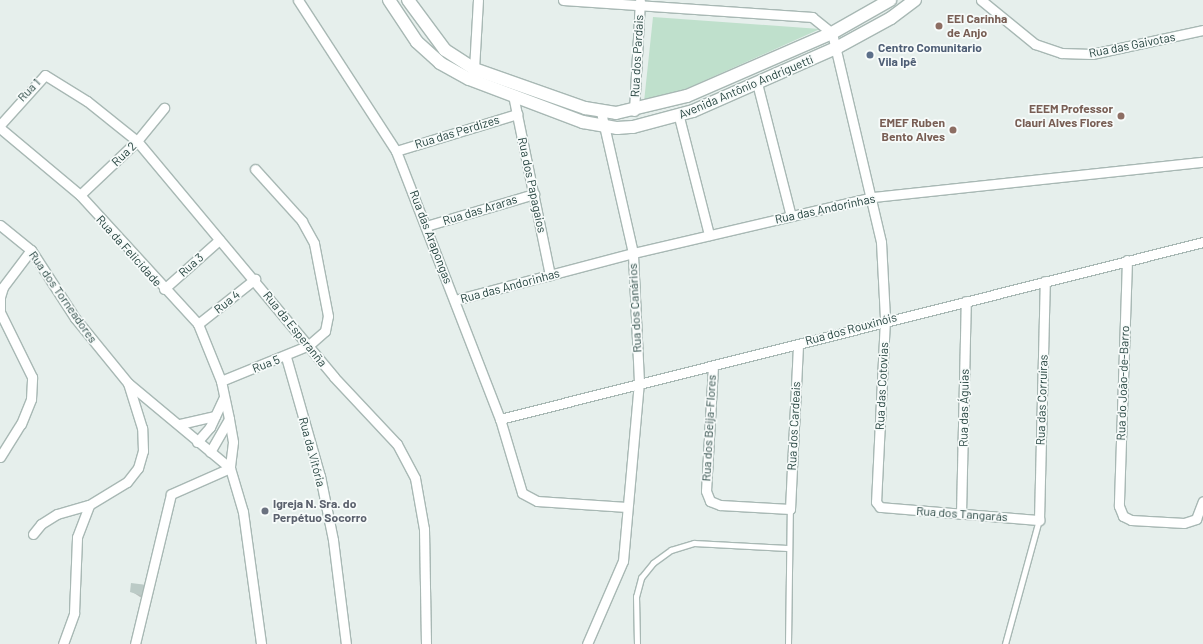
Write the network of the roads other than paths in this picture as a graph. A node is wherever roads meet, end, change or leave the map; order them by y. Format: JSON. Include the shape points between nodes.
{"nodes":[{"id":1,"x":298,"y":0,"type":"edge"},
{"id":2,"x":389,"y":0,"type":"edge"},
{"id":3,"x":408,"y":0,"type":"edge"},
{"id":4,"x":478,"y":0,"type":"edge"},
{"id":5,"x":563,"y":0,"type":"edge"},
{"id":6,"x":890,"y":0,"type":"edge"},
{"id":7,"x":915,"y":0,"type":"edge"},
{"id":8,"x":986,"y":0,"type":"edge"},
{"id":9,"x":640,"y":3,"type":"edge"},
{"id":10,"x":721,"y":5,"type":"edge"},
{"id":11,"x":1203,"y":30,"type":"edge"},
{"id":12,"x":832,"y":33,"type":"junction"},
{"id":13,"x":838,"y":47,"type":"junction"},
{"id":14,"x":474,"y":69,"type":"junction"},
{"id":15,"x":45,"y":75,"type":"joint"},
{"id":16,"x":757,"y":83,"type":"junction"},
{"id":17,"x":513,"y":95,"type":"junction"},
{"id":18,"x":164,"y":108,"type":"dead end"},
{"id":19,"x":634,"y":111,"type":"junction"},
{"id":20,"x":601,"y":112,"type":"junction"},
{"id":21,"x":517,"y":114,"type":"junction"},
{"id":22,"x":678,"y":117,"type":"junction"},
{"id":23,"x":0,"y":127,"type":"edge"},
{"id":24,"x":604,"y":128,"type":"junction"},
{"id":25,"x":137,"y":141,"type":"junction"},
{"id":26,"x":396,"y":151,"type":"junction"},
{"id":27,"x":1203,"y":162,"type":"edge"},
{"id":28,"x":255,"y":169,"type":"dead end"},
{"id":29,"x":534,"y":194,"type":"junction"},
{"id":30,"x":80,"y":195,"type":"junction"},
{"id":31,"x":873,"y":197,"type":"junction"},
{"id":32,"x":791,"y":216,"type":"junction"},
{"id":33,"x":0,"y":225,"type":"edge"},
{"id":34,"x":426,"y":226,"type":"junction"},
{"id":35,"x":709,"y":235,"type":"junction"},
{"id":36,"x":219,"y":240,"type":"junction"},
{"id":37,"x":1203,"y":242,"type":"edge"},
{"id":38,"x":31,"y":250,"type":"junction"},
{"id":39,"x":633,"y":253,"type":"junction"},
{"id":40,"x":1128,"y":260,"type":"junction"},
{"id":41,"x":550,"y":275,"type":"junction"},
{"id":42,"x":255,"y":279,"type":"junction"},
{"id":43,"x":1045,"y":281,"type":"junction"},
{"id":44,"x":164,"y":289,"type":"junction"},
{"id":45,"x":455,"y":300,"type":"junction"},
{"id":46,"x":966,"y":301,"type":"junction"},
{"id":47,"x":885,"y":319,"type":"junction"},
{"id":48,"x":198,"y":324,"type":"junction"},
{"id":49,"x":798,"y":344,"type":"junction"},
{"id":50,"x":309,"y":345,"type":"junction"},
{"id":51,"x":286,"y":356,"type":"junction"},
{"id":52,"x":713,"y":366,"type":"junction"},
{"id":53,"x":221,"y":381,"type":"junction"},
{"id":54,"x":639,"y":382,"type":"junction"},
{"id":55,"x":128,"y":383,"type":"junction"},
{"id":56,"x":224,"y":397,"type":"junction"},
{"id":57,"x":215,"y":416,"type":"junction"},
{"id":58,"x":229,"y":419,"type":"junction"},
{"id":59,"x":500,"y":419,"type":"junction"},
{"id":60,"x":180,"y":424,"type":"junction"},
{"id":61,"x":197,"y":442,"type":"junction"},
{"id":62,"x":210,"y":452,"type":"junction"},
{"id":63,"x":0,"y":457,"type":"edge"},
{"id":64,"x":230,"y":468,"type":"junction"},
{"id":65,"x":89,"y":505,"type":"junction"},
{"id":66,"x":1202,"y":505,"type":"edge"},
{"id":67,"x":627,"y":507,"type":"junction"},
{"id":68,"x":790,"y":508,"type":"junction"},
{"id":69,"x":886,"y":510,"type":"joint"},
{"id":70,"x":961,"y":514,"type":"junction"},
{"id":71,"x":1039,"y":520,"type":"junction"},
{"id":72,"x":33,"y":534,"type":"dead end"},
{"id":73,"x":787,"y":548,"type":"junction"},
{"id":74,"x":63,"y":644,"type":"edge"},
{"id":75,"x":135,"y":644,"type":"edge"},
{"id":76,"x":261,"y":644,"type":"edge"},
{"id":77,"x":346,"y":644,"type":"edge"},
{"id":78,"x":426,"y":644,"type":"edge"},
{"id":79,"x":587,"y":644,"type":"edge"},
{"id":80,"x":637,"y":644,"type":"edge"},
{"id":81,"x":788,"y":644,"type":"edge"},
{"id":82,"x":1005,"y":644,"type":"edge"}],
"edges":[{"from":1,"to":26,"type":"street","name":"Rua das Arapongas"},
{"from":2,"to":17,"type":"street","name":"Avenida Antônio Andriguetti","via":[[417,42],[440,63],[468,79]]},
{"from":3,"to":14,"type":"street","name":"Avenida Antônio Andriguetti","via":[[445,50]]},
{"from":4,"to":14,"type":"street"},
{"from":5,"to":9,"type":"street"},
{"from":6,"to":12,"type":"street","name":"Avenida Antônio Andriguetti"},
{"from":7,"to":13,"type":"street","name":"Avenida Antônio Andriguetti","via":[[891,18]]},
{"from":8,"to":11,"type":"street","name":"Rua das Gaivotas","via":[[1036,44],[1061,53],[1092,54]]},
{"from":9,"to":10,"type":"street"},
{"from":9,"to":19,"type":"street","name":"Rua dos Pardais"},
{"from":10,"to":12,"type":"street","via":[[812,17]]},
{"from":12,"to":13,"type":"street","name":"Rua das Cotovias"},
{"from":12,"to":19,"type":"street","name":"Avenida Antônio Andriguetti","via":[[671,102]]},
{"from":13,"to":16,"type":"street","name":"Avenida Antônio Andriguetti"},
{"from":13,"to":31,"type":"street","name":"Rua das Cotovias"},
{"from":14,"to":20,"type":"street","name":"Avenida Antônio Andriguetti"},
{"from":15,"to":23,"type":"street","name":"Rua 1"},
{"from":15,"to":25,"type":"street","name":"Rua da Esperanña","via":[[87,101]]},
{"from":16,"to":22,"type":"street","name":"Avenida Antônio Andriguetti"},
{"from":16,"to":32,"type":"street"},
{"from":17,"to":21,"type":"street","name":"Rua dos Papagaios"},
{"from":17,"to":24,"type":"street","name":"Avenida Antônio Andriguetti"},
{"from":18,"to":25,"type":"street","name":"Rua 2"},
{"from":19,"to":20,"type":"street","name":"Avenida Antônio Andriguetti"},
{"from":20,"to":24,"type":"street","name":"Rua dos Canários"},
{"from":21,"to":26,"type":"street","name":"Rua das Perdizes"},
{"from":21,"to":29,"type":"street","name":"Rua dos Papagaios"},
{"from":22,"to":24,"type":"street","name":"Avenida Antônio Andriguetti","via":[[633,127]]},
{"from":22,"to":35,"type":"street"},
{"from":23,"to":30,"type":"street","name":"Rua da Felicidade"},
{"from":24,"to":39,"type":"street","name":"Rua dos Canários"},
{"from":25,"to":30,"type":"street","name":"Rua 2"},
{"from":25,"to":36,"type":"street","name":"Rua da Esperanña"},
{"from":26,"to":34,"type":"street","name":"Rua das Arapongas"},
{"from":27,"to":31,"type":"street","name":"Rua das Andorinhas"},
{"from":28,"to":50,"type":"street","via":[[302,221],[314,243],[328,316],[325,330]]},
{"from":29,"to":34,"type":"street","name":"Rua das Araras"},
{"from":29,"to":41,"type":"street","name":"Rua dos Papagaios"},
{"from":30,"to":44,"type":"street","name":"Rua da Felicidade"},
{"from":31,"to":32,"type":"street","name":"Rua das Andorinhas"},
{"from":31,"to":47,"type":"street","name":"Rua das Cotovias","via":[[881,242]]},
{"from":32,"to":35,"type":"street","name":"Rua das Andorinhas"},
{"from":33,"to":38,"type":"street","name":"Rua dos Torneadores"},
{"from":34,"to":45,"type":"street","name":"Rua das Arapongas"},
{"from":35,"to":39,"type":"street","name":"Rua das Andorinhas"},
{"from":36,"to":42,"type":"street","name":"Rua da Esperanña"},
{"from":36,"to":44,"type":"street","name":"Rua 3"},
{"from":37,"to":40,"type":"street","name":"Rua dos Rouxinóis"},
{"from":38,"to":55,"type":"street","name":"Rua dos Torneadores","via":[[75,318]]},
{"from":38,"to":63,"type":"street","via":[[3,287],[0,297],[0,312],[32,377],[31,399],[21,424]]},
{"from":39,"to":41,"type":"street","name":"Rua das Andorinhas"},
{"from":39,"to":54,"type":"street","name":"Rua dos Canários"},
{"from":40,"to":43,"type":"street","name":"Rua dos Rouxinóis"},
{"from":40,"to":66,"type":"street","name":"Rua do João-de-Barro","via":[[1118,506],[1123,516],[1131,520],[1184,523],[1196,519]]},
{"from":41,"to":45,"type":"street","name":"Rua das Andorinhas"},
{"from":42,"to":48,"type":"street","name":"Rua 4"},
{"from":42,"to":50,"type":"street","name":"Rua da Esperanña"},
{"from":43,"to":46,"type":"street","name":"Rua dos Rouxinóis"},
{"from":43,"to":71,"type":"street","name":"Rua das Corruíras"},
{"from":44,"to":48,"type":"street","name":"Rua da Felicidade"},
{"from":45,"to":59,"type":"street","name":"Rua das Arapongas"},
{"from":46,"to":47,"type":"street","name":"Rua dos Rouxinóis"},
{"from":46,"to":70,"type":"street","name":"Rua das Águias"},
{"from":47,"to":49,"type":"street","name":"Rua dos Rouxinóis"},
{"from":47,"to":69,"type":"street","name":"Rua das Cotovias","via":[[876,502]]},
{"from":48,"to":53,"type":"street","name":"Rua da Felicidade"},
{"from":49,"to":52,"type":"street","name":"Rua dos Rouxinóis"},
{"from":49,"to":68,"type":"street","name":"Rua dos Cardeais"},
{"from":50,"to":51,"type":"street","name":"Rua 5"},
{"from":50,"to":78,"type":"street","name":"Rua da Esperanña","via":[[397,444],[415,478],[424,530]]},
{"from":51,"to":53,"type":"street","name":"Rua 5"},
{"from":51,"to":77,"type":"street","name":"Rua da Vitória","via":[[320,476],[333,540]]},
{"from":52,"to":54,"type":"street","name":"Rua dos Rouxinóis"},
{"from":52,"to":68,"type":"street","name":"Rua dos Beija-Flores","via":[[706,491],[710,501],[720,505]]},
{"from":53,"to":56,"type":"street","name":"Rua da Felicidade"},
{"from":54,"to":59,"type":"street","name":"Rua dos Rouxinóis"},
{"from":54,"to":67,"type":"street","name":"Rua dos Canários"},
{"from":55,"to":60,"type":"street","name":"Rua dos Torneadores"},
{"from":55,"to":65,"type":"street","via":[[142,428],[141,456],[127,482]]},
{"from":56,"to":57,"type":"street"},
{"from":56,"to":58,"type":"street","name":"Rua da Felicidade"},
{"from":57,"to":60,"type":"street"},
{"from":57,"to":61,"type":"street"},
{"from":58,"to":62,"type":"street"},
{"from":58,"to":64,"type":"street","name":"Rua da Felicidade","via":[[233,442]]},
{"from":59,"to":67,"type":"street","name":"Rua das Arapongas","via":[[522,494],[537,501]]},
{"from":60,"to":61,"type":"street","name":"Rua dos Torneadores"},
{"from":61,"to":62,"type":"street","name":"Rua dos Torneadores"},
{"from":62,"to":64,"type":"street","name":"Rua dos Torneadores"},
{"from":64,"to":75,"type":"street","via":[[170,494]]},
{"from":64,"to":76,"type":"street","via":[[243,512]]},
{"from":65,"to":72,"type":"street","via":[[57,514],[41,524]]},
{"from":65,"to":74,"type":"street","via":[[77,537],[74,613]]},
{"from":67,"to":79,"type":"street","via":[[623,560]]},
{"from":68,"to":73,"type":"lane"},
{"from":69,"to":70,"type":"street","name":"Rua dos Tangarás"},
{"from":70,"to":71,"type":"street","name":"Rua dos Tangarás"},
{"from":71,"to":82,"type":"lane"},
{"from":73,"to":80,"type":"lane","via":[[694,544],[671,550],[653,563],[641,578],[636,597]]},
{"from":73,"to":81,"type":"lane"}]}
